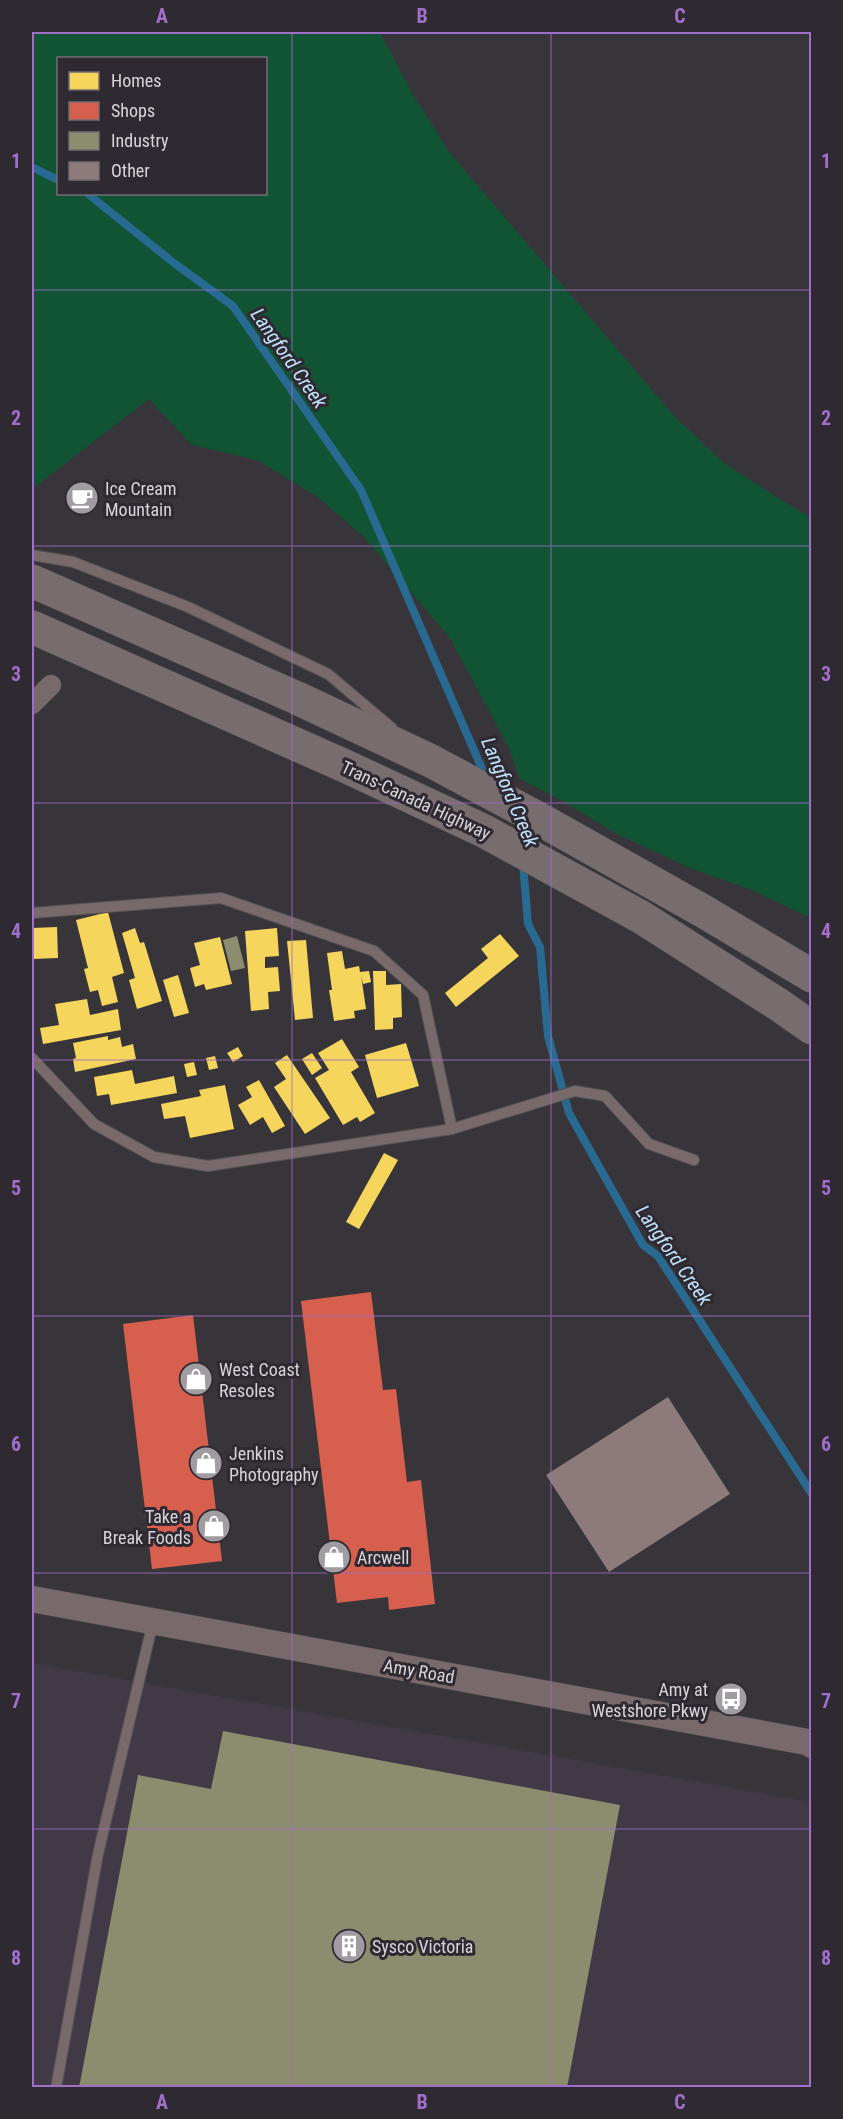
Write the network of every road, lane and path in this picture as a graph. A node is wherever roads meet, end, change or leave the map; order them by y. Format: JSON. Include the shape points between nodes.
{"nodes":[{"id":1,"x":32,"y":555,"type":"edge"},
{"id":2,"x":32,"y":580,"type":"edge"},
{"id":3,"x":32,"y":602,"type":"edge"},
{"id":4,"x":32,"y":627,"type":"edge"},
{"id":5,"x":51,"y":685,"type":"dead end"},
{"id":6,"x":32,"y":704,"type":"edge"},
{"id":7,"x":431,"y":761,"type":"junction"},
{"id":8,"x":484,"y":831,"type":"junction"},
{"id":9,"x":32,"y":913,"type":"edge"},
{"id":10,"x":812,"y":976,"type":"edge"},
{"id":11,"x":812,"y":1028,"type":"edge"},
{"id":12,"x":32,"y":1058,"type":"edge"},
{"id":13,"x":452,"y":1129,"type":"junction"},
{"id":14,"x":694,"y":1160,"type":"dead end"},
{"id":15,"x":32,"y":1599,"type":"edge"},
{"id":16,"x":153,"y":1622,"type":"junction"},
{"id":17,"x":810,"y":1742,"type":"edge"},
{"id":18,"x":56,"y":2088,"type":"edge"}],
"edges":[{"from":1,"to":7,"type":"lane","via":[[73,562],[188,608],[328,674]]},
{"from":2,"to":7,"type":"highway","name":"Trans-Canada Highway"},
{"from":3,"to":8,"type":"highway","via":[[339,746],[415,786]]},
{"from":4,"to":8,"type":"highway","name":"Trans-Canada Highway"},
{"from":5,"to":6,"type":"street"},
{"from":7,"to":10,"type":"highway","name":"Trans-Canada Highway","via":[[703,911]]},
{"from":8,"to":11,"type":"highway","name":"Trans-Canada Highway","via":[[640,917]]},
{"from":9,"to":13,"type":"lane","via":[[221,898],[374,951],[423,995]]},
{"from":12,"to":13,"type":"lane","via":[[93,1124],[154,1157],[208,1166]]},
{"from":13,"to":14,"type":"lane","via":[[575,1091],[605,1096],[649,1144]]},
{"from":15,"to":16,"type":"street","name":"Amy Road"},
{"from":16,"to":17,"type":"street","name":"Amy Road"},
{"from":16,"to":18,"type":"lane","via":[[98,1854]]}]}
